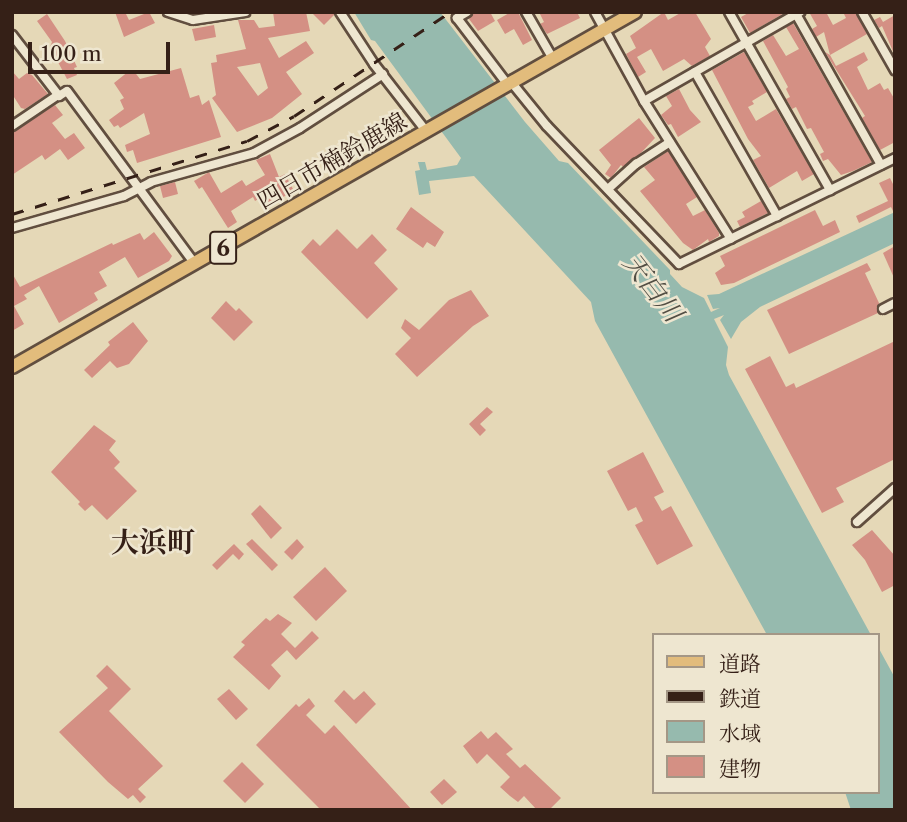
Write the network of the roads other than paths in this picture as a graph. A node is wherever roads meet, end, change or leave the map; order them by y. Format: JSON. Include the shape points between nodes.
{"nodes":[{"id":1,"x":168,"y":12,"type":"edge"},
{"id":2,"x":246,"y":12,"type":"edge"},
{"id":3,"x":340,"y":12,"type":"edge"},
{"id":4,"x":467,"y":12,"type":"edge"},
{"id":5,"x":526,"y":12,"type":"edge"},
{"id":6,"x":595,"y":12,"type":"edge"},
{"id":7,"x":635,"y":12,"type":"edge"},
{"id":8,"x":729,"y":12,"type":"edge"},
{"id":9,"x":862,"y":12,"type":"edge"},
{"id":10,"x":798,"y":13,"type":"edge"},
{"id":11,"x":605,"y":30,"type":"junction"},
{"id":12,"x":12,"y":35,"type":"edge"},
{"id":13,"x":746,"y":43,"type":"junction"},
{"id":14,"x":553,"y":59,"type":"junction"},
{"id":15,"x":895,"y":70,"type":"edge"},
{"id":16,"x":695,"y":72,"type":"junction"},
{"id":17,"x":383,"y":74,"type":"junction"},
{"id":18,"x":508,"y":85,"type":"junction"},
{"id":19,"x":58,"y":95,"type":"junction"},
{"id":20,"x":644,"y":101,"type":"junction"},
{"id":21,"x":12,"y":126,"type":"edge"},
{"id":22,"x":429,"y":130,"type":"junction"},
{"id":23,"x":670,"y":142,"type":"junction"},
{"id":24,"x":895,"y":158,"type":"edge"},
{"id":25,"x":881,"y":165,"type":"junction"},
{"id":26,"x":137,"y":189,"type":"junction"},
{"id":27,"x":608,"y":189,"type":"junction"},
{"id":28,"x":830,"y":190,"type":"junction"},
{"id":29,"x":777,"y":216,"type":"junction"},
{"id":30,"x":12,"y":228,"type":"edge"},
{"id":31,"x":731,"y":239,"type":"junction"},
{"id":32,"x":195,"y":264,"type":"junction"},
{"id":33,"x":895,"y":303,"type":"edge"},
{"id":34,"x":883,"y":309,"type":"dead end"},
{"id":35,"x":12,"y":367,"type":"edge"},
{"id":36,"x":895,"y":488,"type":"edge"},
{"id":37,"x":857,"y":522,"type":"dead end"}],
"edges":[{"from":1,"to":2,"type":"street","via":[[193,20]]},
{"from":3,"to":17,"type":"street"},
{"from":4,"to":18,"type":"street","via":[[457,18]]},
{"from":5,"to":14,"type":"street"},
{"from":6,"to":11,"type":"street"},
{"from":7,"to":11,"type":"main road","name":"四日市楠鈴鹿線","number":"6"},
{"from":8,"to":13,"type":"street"},
{"from":9,"to":15,"type":"street"},
{"from":10,"to":13,"type":"street"},
{"from":10,"to":25,"type":"street"},
{"from":11,"to":14,"type":"main road","name":"四日市楠鈴鹿線","number":"6"},
{"from":11,"to":20,"type":"street"},
{"from":12,"to":19,"type":"street"},
{"from":13,"to":16,"type":"street"},
{"from":13,"to":28,"type":"street"},
{"from":14,"to":18,"type":"main road","name":"四日市楠鈴鹿線","number":"6"},
{"from":16,"to":20,"type":"street"},
{"from":16,"to":29,"type":"street"},
{"from":17,"to":22,"type":"street"},
{"from":17,"to":26,"type":"street","via":[[254,153]]},
{"from":18,"to":22,"type":"main road","name":"四日市楠鈴鹿線","number":"6"},
{"from":18,"to":27,"type":"street"},
{"from":19,"to":21,"type":"street"},
{"from":19,"to":26,"type":"street","via":[[67,91]]},
{"from":20,"to":23,"type":"street"},
{"from":22,"to":32,"type":"main road","name":"四日市楠鈴鹿線","number":"6"},
{"from":23,"to":27,"type":"street"},
{"from":23,"to":31,"type":"street"},
{"from":24,"to":25,"type":"street"},
{"from":25,"to":28,"type":"street"},
{"from":26,"to":30,"type":"street"},
{"from":26,"to":32,"type":"street"},
{"from":27,"to":31,"type":"street","via":[[680,264]]},
{"from":28,"to":29,"type":"street"},
{"from":29,"to":31,"type":"street"},
{"from":32,"to":35,"type":"main road","name":"四日市楠鈴鹿線","number":"6"},
{"from":33,"to":34,"type":"street"},
{"from":36,"to":37,"type":"street"}]}
